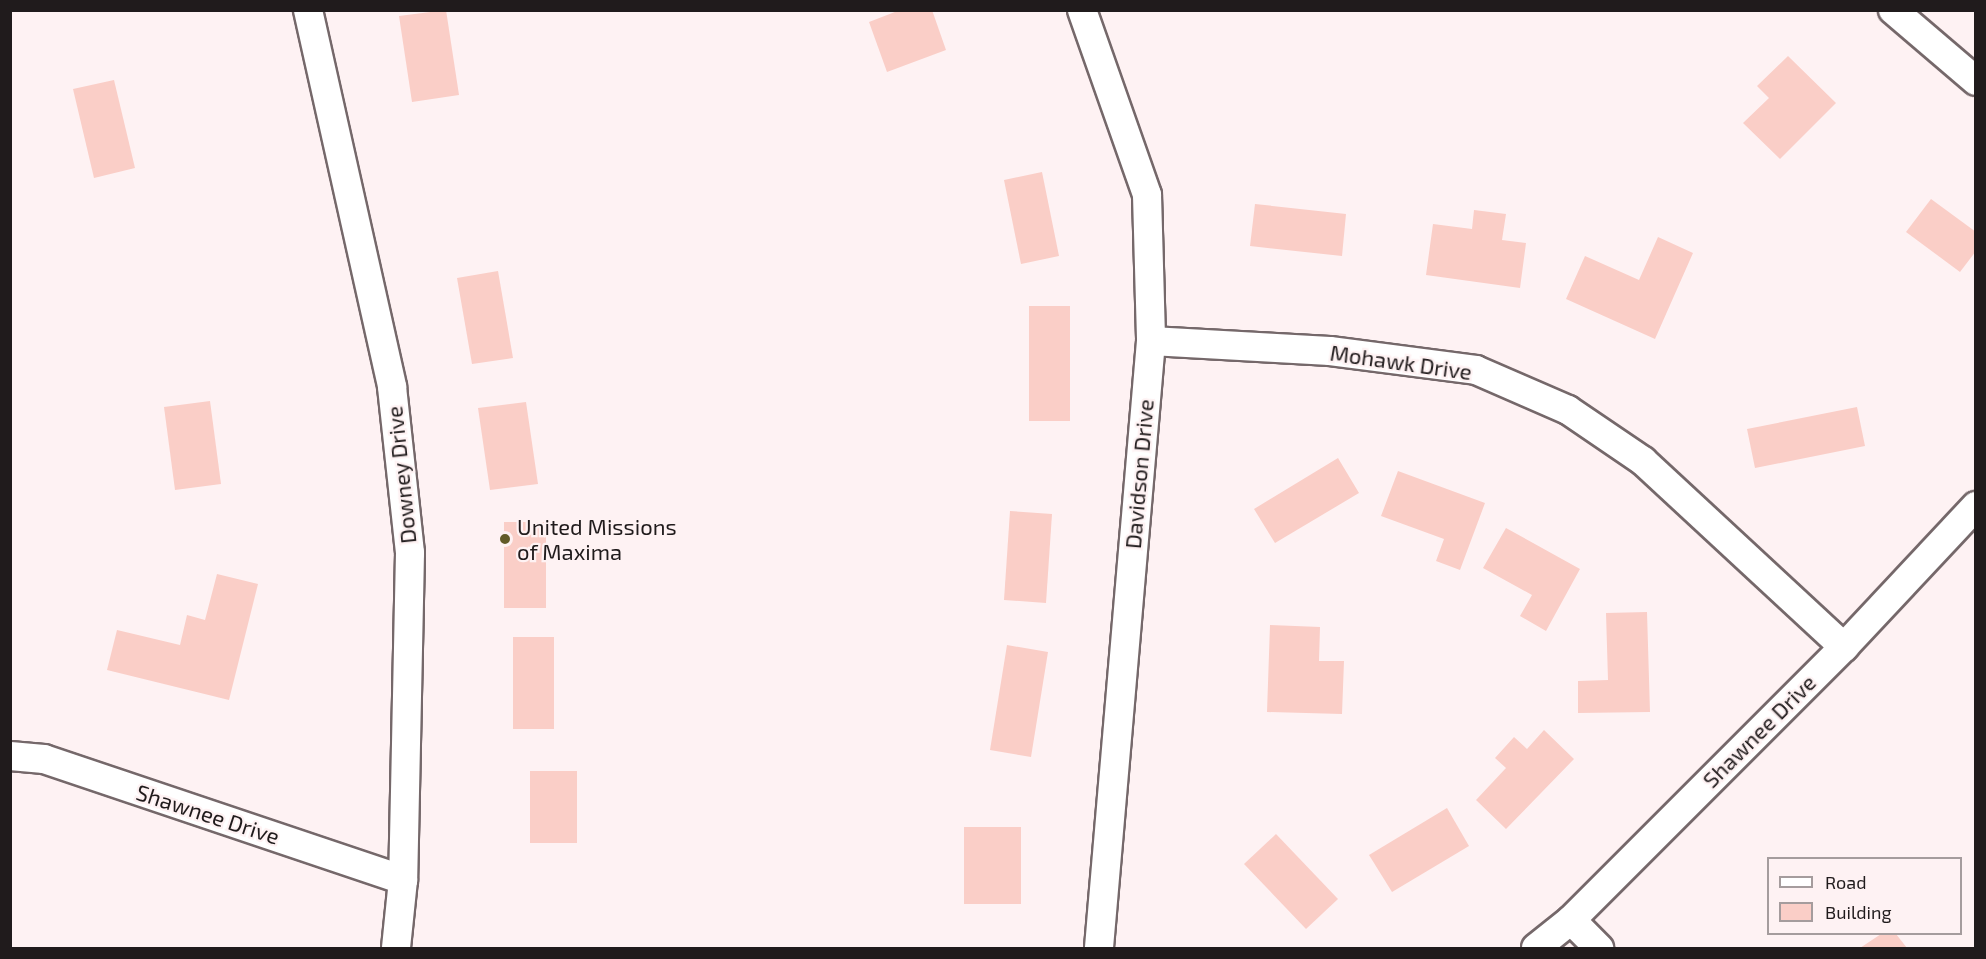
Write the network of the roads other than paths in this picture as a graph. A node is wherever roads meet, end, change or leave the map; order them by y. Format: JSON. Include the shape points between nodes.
{"nodes":[{"id":1,"x":308,"y":10,"type":"edge"},
{"id":2,"x":1082,"y":10,"type":"edge"},
{"id":3,"x":1894,"y":11,"type":"edge"},
{"id":4,"x":1976,"y":81,"type":"edge"},
{"id":5,"x":1151,"y":341,"type":"junction"},
{"id":6,"x":1976,"y":506,"type":"edge"},
{"id":7,"x":1844,"y":647,"type":"junction"},
{"id":8,"x":10,"y":756,"type":"edge"},
{"id":9,"x":403,"y":880,"type":"junction"},
{"id":10,"x":1571,"y":920,"type":"junction"},
{"id":11,"x":396,"y":948,"type":"edge"},
{"id":12,"x":1099,"y":948,"type":"edge"},
{"id":13,"x":1536,"y":948,"type":"edge"},
{"id":14,"x":1599,"y":948,"type":"edge"}],
"edges":[{"from":1,"to":9,"type":"street","name":"Downey Drive","via":[[392,387],[409,542]]},
{"from":2,"to":5,"type":"street","name":"Davidson Drive","via":[[1147,195]]},
{"from":3,"to":4,"type":"street"},
{"from":5,"to":7,"type":"street","name":"Mohawk Drive","via":[[1330,351],[1476,370],[1568,410],[1643,461]]},
{"from":5,"to":12,"type":"street","name":"Davidson Drive"},
{"from":6,"to":7,"type":"street","name":"Shawnee Drive"},
{"from":7,"to":10,"type":"street","name":"Shawnee Drive"},
{"from":8,"to":9,"type":"street","name":"Shawnee Drive","via":[[44,759]]},
{"from":9,"to":11,"type":"street","name":"Downey Drive"},
{"from":10,"to":13,"type":"street","name":"Shawnee Drive"},
{"from":10,"to":14,"type":"street"}]}
